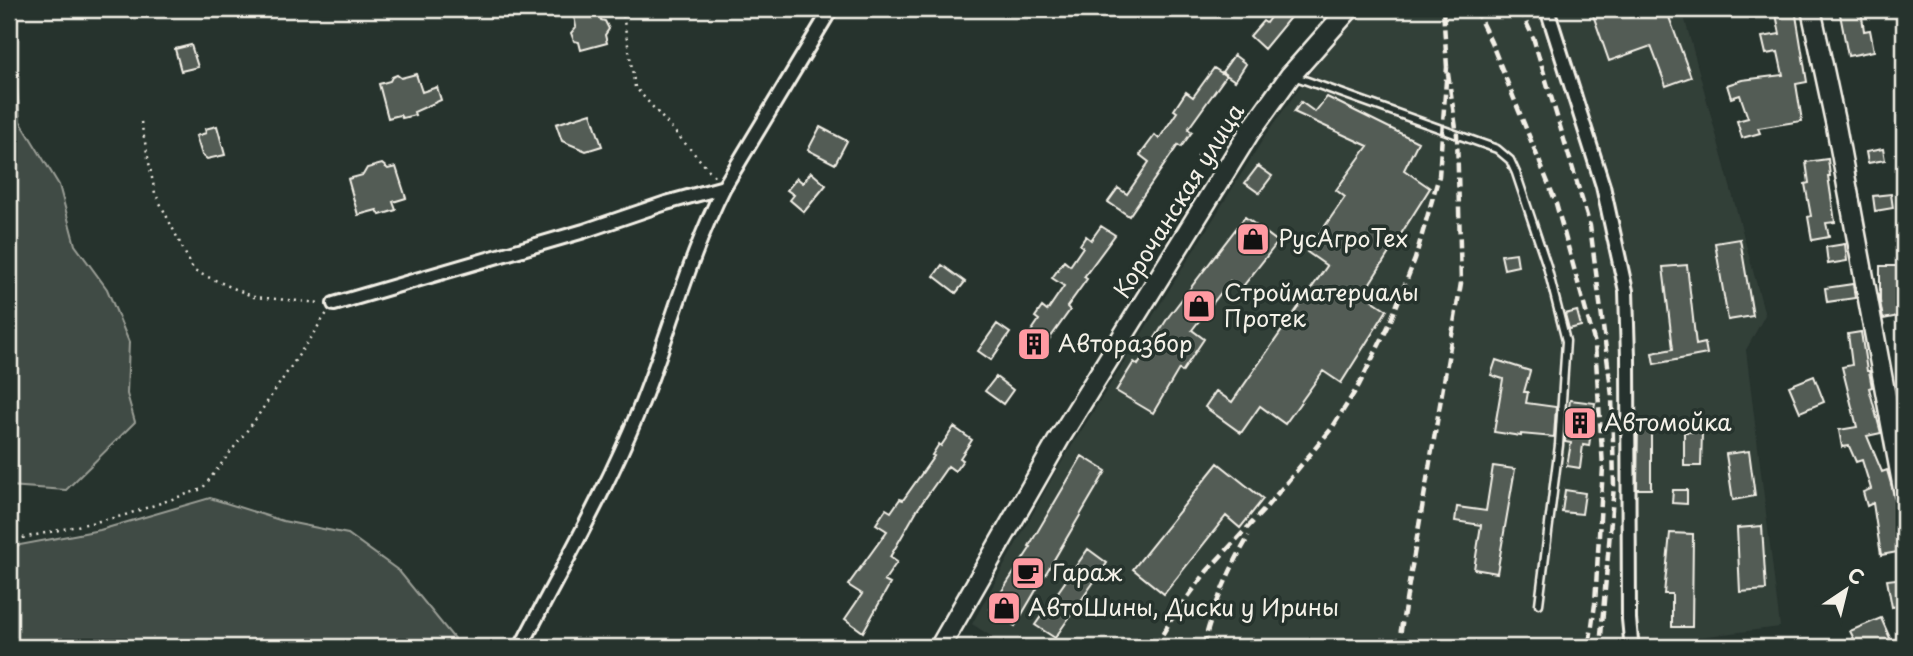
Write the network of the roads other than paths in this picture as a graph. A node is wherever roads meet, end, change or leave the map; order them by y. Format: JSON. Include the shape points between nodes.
{"nodes":[{"id":1,"x":831,"y":9,"type":"edge"},
{"id":2,"x":1332,"y":9,"type":"edge"},
{"id":3,"x":1349,"y":9,"type":"edge"},
{"id":4,"x":1547,"y":9,"type":"edge"},
{"id":5,"x":1811,"y":9,"type":"edge"},
{"id":6,"x":1290,"y":76,"type":"junction"},
{"id":7,"x":724,"y":187,"type":"junction"},
{"id":8,"x":334,"y":304,"type":"road end"},
{"id":9,"x":1900,"y":445,"type":"edge"},
{"id":10,"x":1904,"y":494,"type":"edge"},
{"id":11,"x":1539,"y":604,"type":"dead end"},
{"id":12,"x":1630,"y":644,"type":"edge"},
{"id":13,"x":521,"y":647,"type":"edge"},
{"id":14,"x":925,"y":647,"type":"edge"},
{"id":15,"x":940,"y":647,"type":"edge"}],
"edges":[{"from":1,"to":7,"type":"street"},
{"from":2,"to":14,"type":"main road","name":"Корочанская улица","via":[[1280,68],[1237,127],[1047,435]]},
{"from":3,"to":6,"type":"main road","name":"Корочанская улица"},
{"from":4,"to":12,"type":"street","via":[[1603,186],[1626,291]]},
{"from":5,"to":9,"type":"street"},
{"from":6,"to":11,"type":"lane","via":[[1497,149],[1510,160],[1547,266],[1566,341],[1559,445]]},
{"from":6,"to":15,"type":"main road","name":"Корочанская улица","via":[[1249,133],[1065,429]]},
{"from":7,"to":8,"type":"street"},
{"from":7,"to":13,"type":"street","via":[[691,260],[658,360],[613,472]]},
{"from":9,"to":10,"type":"street"}]}
